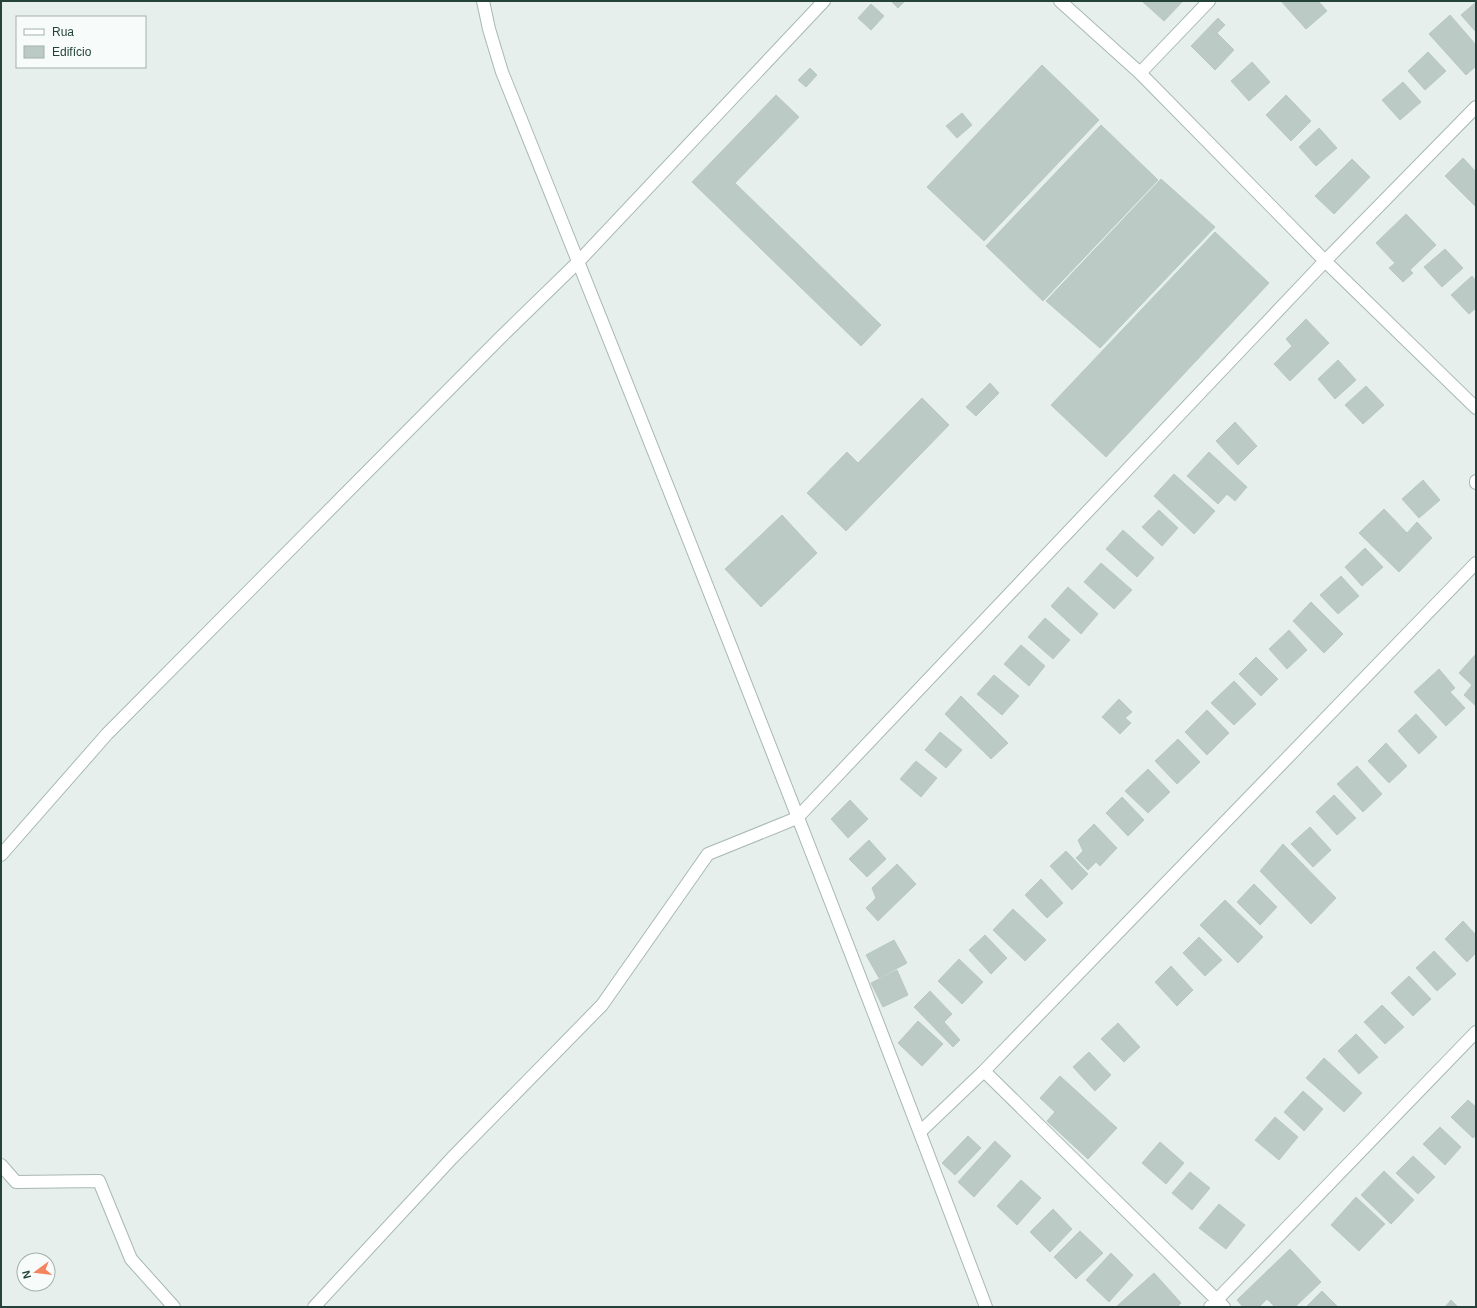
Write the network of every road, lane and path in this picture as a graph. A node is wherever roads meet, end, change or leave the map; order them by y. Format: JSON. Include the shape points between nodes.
{"nodes":[{"id":1,"x":483,"y":1,"type":"edge"},
{"id":2,"x":824,"y":1,"type":"edge"},
{"id":3,"x":1060,"y":1,"type":"edge"},
{"id":4,"x":1209,"y":1,"type":"edge"},
{"id":5,"x":1140,"y":74,"type":"junction"},
{"id":6,"x":1476,"y":107,"type":"edge"},
{"id":7,"x":1325,"y":261,"type":"junction"},
{"id":8,"x":578,"y":262,"type":"junction"},
{"id":9,"x":1476,"y":408,"type":"edge"},
{"id":10,"x":1476,"y":563,"type":"edge"},
{"id":11,"x":797,"y":818,"type":"junction"},
{"id":12,"x":1,"y":855,"type":"edge"},
{"id":13,"x":1476,"y":1032,"type":"edge"},
{"id":14,"x":984,"y":1071,"type":"junction"},
{"id":15,"x":920,"y":1132,"type":"junction"},
{"id":16,"x":1,"y":1165,"type":"edge"},
{"id":17,"x":1216,"y":1304,"type":"edge"},
{"id":18,"x":174,"y":1307,"type":"edge"},
{"id":19,"x":314,"y":1307,"type":"edge"},
{"id":20,"x":986,"y":1307,"type":"edge"}],
"edges":[{"from":1,"to":8,"type":"street","via":[[502,72]]},
{"from":2,"to":8,"type":"street"},
{"from":3,"to":5,"type":"street"},
{"from":4,"to":5,"type":"street"},
{"from":5,"to":7,"type":"street"},
{"from":6,"to":7,"type":"street"},
{"from":7,"to":9,"type":"street"},
{"from":7,"to":11,"type":"street"},
{"from":8,"to":11,"type":"street"},
{"from":8,"to":12,"type":"street","via":[[107,734]]},
{"from":10,"to":14,"type":"street"},
{"from":11,"to":15,"type":"street"},
{"from":11,"to":19,"type":"street","via":[[708,854],[602,1005],[452,1158]]},
{"from":13,"to":17,"type":"street"},
{"from":14,"to":15,"type":"street"},
{"from":14,"to":17,"type":"street"},
{"from":15,"to":20,"type":"street"},
{"from":16,"to":18,"type":"street","via":[[16,1182],[99,1181],[131,1259]]}]}
